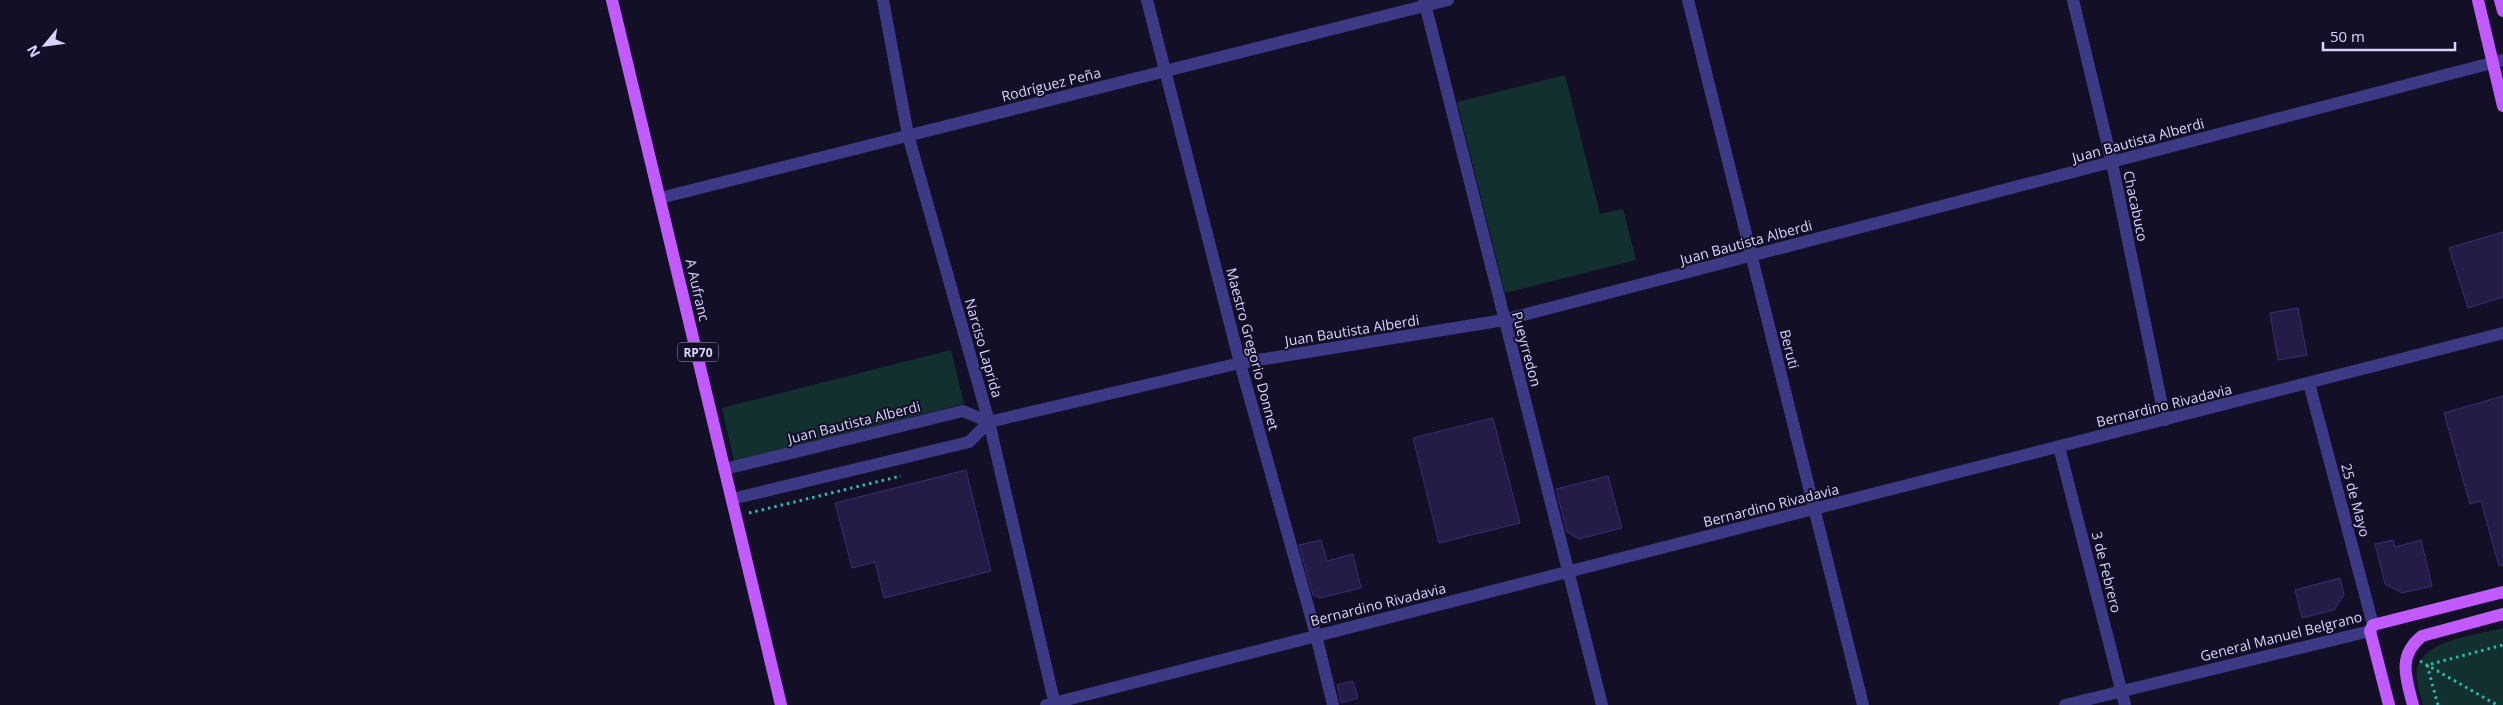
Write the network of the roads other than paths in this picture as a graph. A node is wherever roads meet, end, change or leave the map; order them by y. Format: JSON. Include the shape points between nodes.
{"nodes":[{"id":1,"x":612,"y":0,"type":"edge"},
{"id":2,"x":883,"y":0,"type":"edge"},
{"id":3,"x":1147,"y":0,"type":"edge"},
{"id":4,"x":1448,"y":0,"type":"edge"},
{"id":5,"x":1688,"y":0,"type":"edge"},
{"id":6,"x":2073,"y":0,"type":"edge"},
{"id":7,"x":2478,"y":0,"type":"edge"},
{"id":8,"x":2500,"y":0,"type":"edge"},
{"id":9,"x":1424,"y":3,"type":"edge"},
{"id":10,"x":2503,"y":11,"type":"edge"},
{"id":11,"x":2498,"y":61,"type":"edge"},
{"id":12,"x":1165,"y":71,"type":"junction"},
{"id":13,"x":2503,"y":106,"type":"edge"},
{"id":14,"x":908,"y":135,"type":"junction"},
{"id":15,"x":2112,"y":163,"type":"junction"},
{"id":16,"x":660,"y":198,"type":"junction"},
{"id":17,"x":1751,"y":256,"type":"junction"},
{"id":18,"x":1504,"y":320,"type":"junction"},
{"id":19,"x":2503,"y":333,"type":"edge"},
{"id":20,"x":1240,"y":363,"type":"junction"},
{"id":21,"x":2309,"y":383,"type":"junction"},
{"id":22,"x":2165,"y":420,"type":"junction"},
{"id":23,"x":989,"y":422,"type":"junction"},
{"id":24,"x":2059,"y":447,"type":"junction"},
{"id":25,"x":725,"y":469,"type":"junction"},
{"id":26,"x":732,"y":499,"type":"junction"},
{"id":27,"x":1815,"y":509,"type":"junction"},
{"id":28,"x":1569,"y":571,"type":"junction"},
{"id":29,"x":2503,"y":592,"type":"edge"},
{"id":30,"x":2503,"y":614,"type":"edge"},
{"id":31,"x":2372,"y":628,"type":"junction"},
{"id":32,"x":1316,"y":635,"type":"junction"},
{"id":33,"x":2121,"y":691,"type":"junction"},
{"id":34,"x":1052,"y":704,"type":"edge"},
{"id":35,"x":781,"y":705,"type":"edge"},
{"id":36,"x":1333,"y":705,"type":"edge"},
{"id":37,"x":1602,"y":705,"type":"edge"},
{"id":38,"x":1863,"y":705,"type":"edge"},
{"id":39,"x":2065,"y":705,"type":"edge"},
{"id":40,"x":2125,"y":705,"type":"edge"},
{"id":41,"x":2389,"y":705,"type":"edge"},
{"id":42,"x":2413,"y":705,"type":"edge"}],
"edges":[{"from":1,"to":16,"type":"main road","name":"A Aufranc","number":"RP70"},
{"from":2,"to":14,"type":"street","name":"Narciso Laprida"},
{"from":3,"to":12,"type":"street","name":"Maestro Gregorio Donnet"},
{"from":4,"to":9,"type":"street","name":"Rodríguez Peña"},
{"from":5,"to":17,"type":"street","name":"Beruti"},
{"from":6,"to":15,"type":"street","name":"Chacabuco"},
{"from":7,"to":11,"type":"main road"},
{"from":8,"to":10,"type":"main road"},
{"from":9,"to":12,"type":"street","name":"Rodríguez Peña"},
{"from":9,"to":18,"type":"street","name":"Pueyrredon"},
{"from":11,"to":13,"type":"main road"},
{"from":11,"to":15,"type":"street","name":"Juan Bautista Alberdi"},
{"from":12,"to":14,"type":"street","name":"Rodríguez Peña"},
{"from":12,"to":20,"type":"street","name":"Maestro Gregorio Donnet"},
{"from":14,"to":16,"type":"street","name":"Rodríguez Peña"},
{"from":14,"to":23,"type":"street","name":"Narciso Laprida"},
{"from":15,"to":17,"type":"street","name":"Juan Bautista Alberdi"},
{"from":15,"to":22,"type":"street","name":"Chacabuco"},
{"from":16,"to":25,"type":"main road","name":"A Aufranc","number":"RP70"},
{"from":17,"to":18,"type":"street","name":"Juan Bautista Alberdi"},
{"from":17,"to":27,"type":"street","name":"Beruti"},
{"from":18,"to":20,"type":"street","name":"Juan Bautista Alberdi"},
{"from":18,"to":28,"type":"street","name":"Pueyrredon"},
{"from":19,"to":21,"type":"street","name":"Bernardino Rivadavia"},
{"from":20,"to":23,"type":"street","name":"Juan Bautista Alberdi"},
{"from":20,"to":32,"type":"street","name":"Maestro Gregorio Donnet"},
{"from":21,"to":22,"type":"street","name":"Bernardino Rivadavia"},
{"from":21,"to":31,"type":"street","name":"25 de Mayo"},
{"from":22,"to":24,"type":"street","name":"Bernardino Rivadavia"},
{"from":23,"to":25,"type":"street","name":"Juan Bautista Alberdi","via":[[963,411]]},
{"from":23,"to":26,"type":"street","via":[[969,442]]},
{"from":23,"to":34,"type":"street","name":"Narciso Laprida"},
{"from":24,"to":27,"type":"street","name":"Bernardino Rivadavia"},
{"from":24,"to":33,"type":"street","name":"3 de Febrero"},
{"from":25,"to":26,"type":"main road","name":"A Aufranc","number":"RP70"},
{"from":26,"to":35,"type":"main road","name":"A Aufranc","number":"RP70"},
{"from":27,"to":28,"type":"street","name":"Bernardino Rivadavia"},
{"from":27,"to":38,"type":"street","name":"Beruti"},
{"from":28,"to":32,"type":"street","name":"Bernardino Rivadavia"},
{"from":28,"to":37,"type":"street","name":"Pueyrredon"},
{"from":29,"to":31,"type":"main road","name":"General Manuel Belgrano"},
{"from":30,"to":42,"type":"main road","via":[[2422,636],[2410,647],[2404,672]]},
{"from":31,"to":33,"type":"street","name":"General Manuel Belgrano"},
{"from":31,"to":41,"type":"main road","name":"25 de Mayo"},
{"from":32,"to":34,"type":"street","name":"Bernardino Rivadavia"},
{"from":32,"to":36,"type":"street","name":"Maestro Gregorio Donnet"},
{"from":33,"to":39,"type":"street","name":"General Manuel Belgrano"},
{"from":33,"to":40,"type":"street","name":"3 de Febrero"}]}
